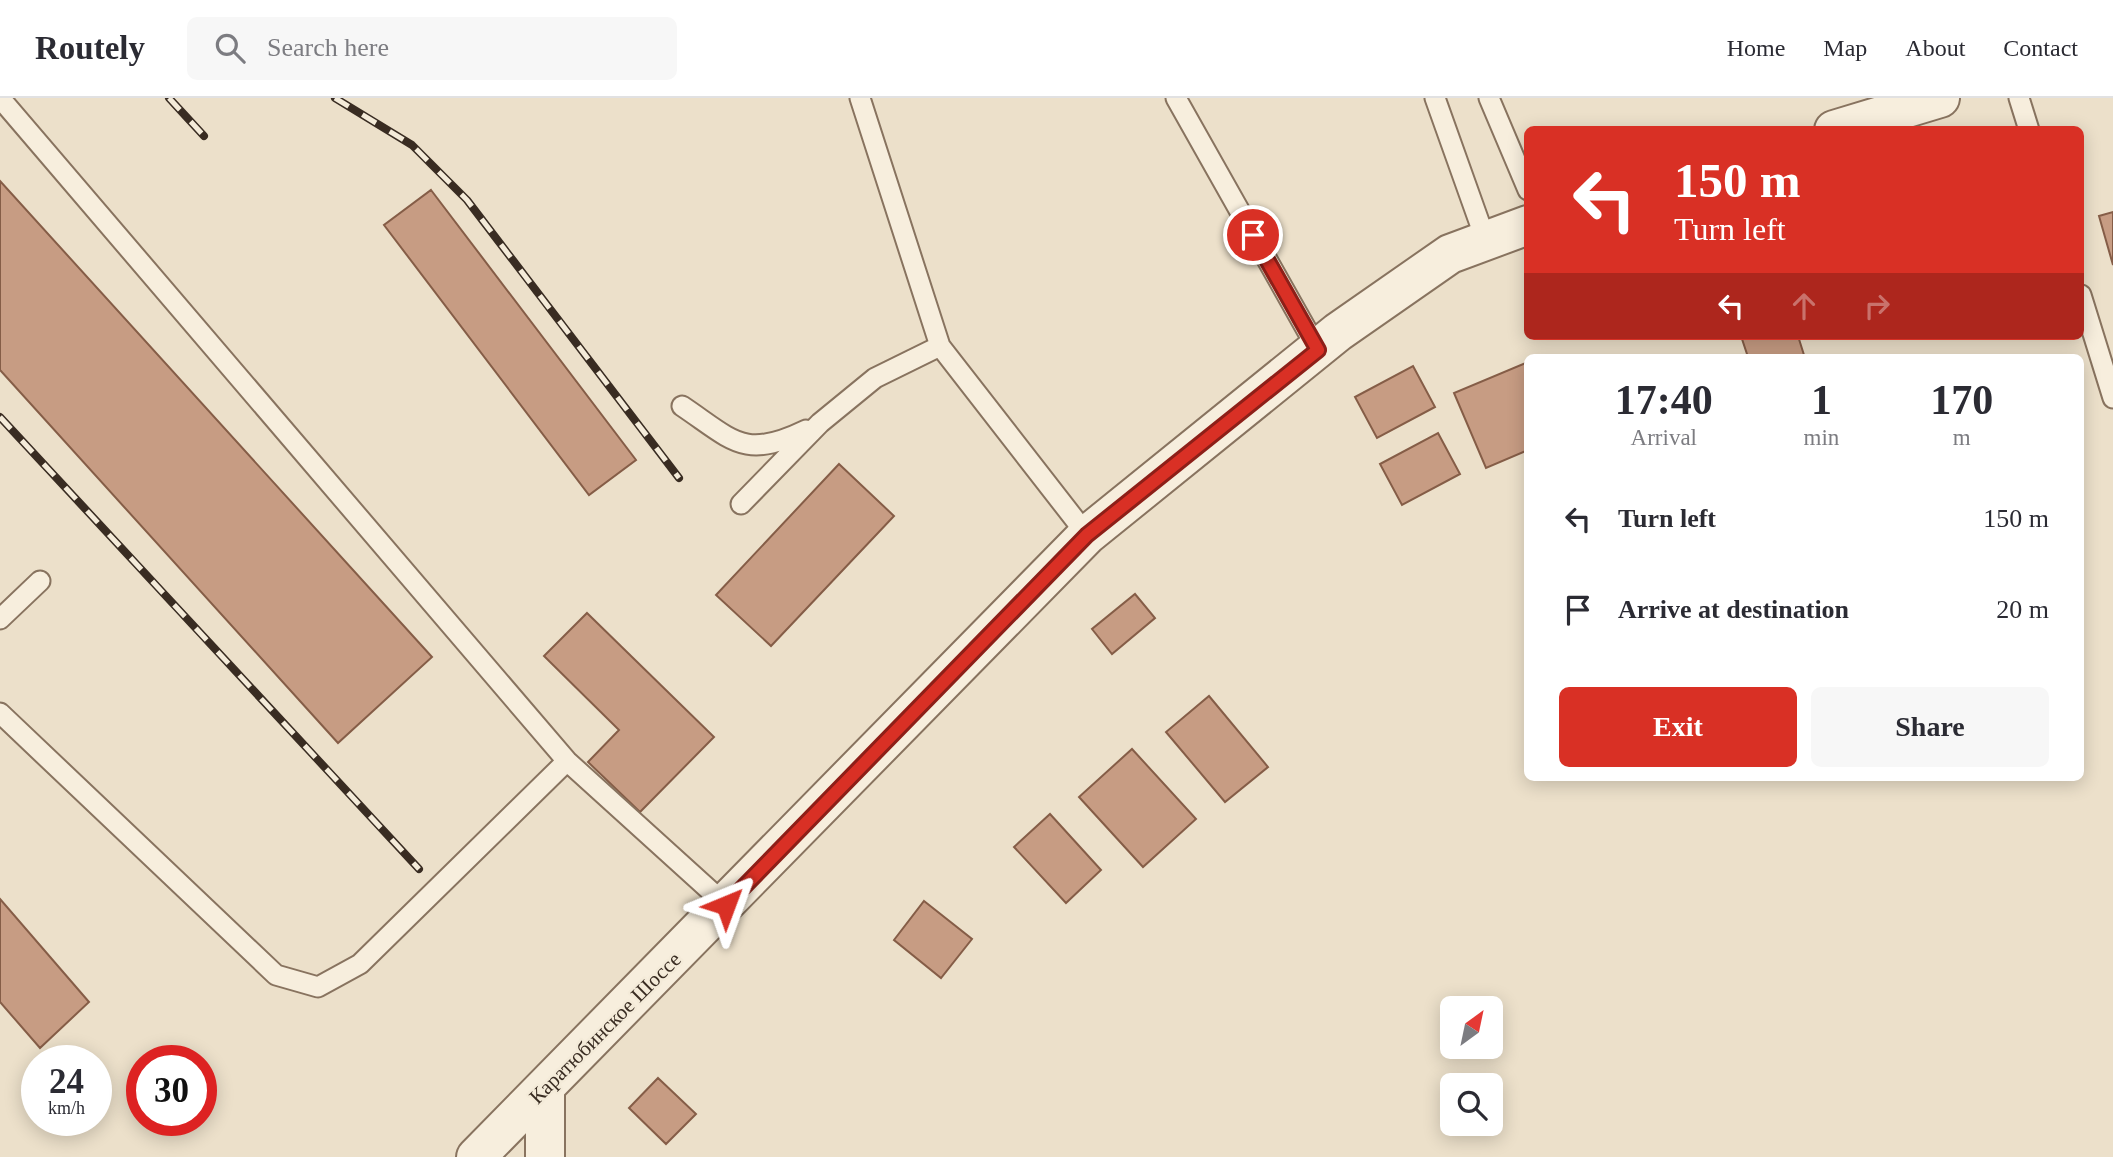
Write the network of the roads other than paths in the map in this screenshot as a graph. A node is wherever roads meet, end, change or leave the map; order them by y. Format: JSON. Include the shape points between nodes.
{"nodes":[{"id":1,"x":0,"y":98,"type":"edge"},
{"id":2,"x":860,"y":98,"type":"edge"},
{"id":3,"x":1176,"y":98,"type":"edge"},
{"id":4,"x":1436,"y":98,"type":"edge"},
{"id":5,"x":1489,"y":98,"type":"edge"},
{"id":6,"x":1940,"y":98,"type":"edge"},
{"id":7,"x":2019,"y":98,"type":"edge"},
{"id":8,"x":1847,"y":126,"type":"edge"},
{"id":9,"x":2028,"y":126,"type":"edge"},
{"id":10,"x":1524,"y":181,"type":"edge"},
{"id":11,"x":1524,"y":227,"type":"edge"},
{"id":12,"x":1486,"y":241,"type":"junction"},
{"id":13,"x":2084,"y":305,"type":"edge"},
{"id":14,"x":940,"y":346,"type":"junction"},
{"id":15,"x":1318,"y":350,"type":"junction"},
{"id":16,"x":2113,"y":398,"type":"edge"},
{"id":17,"x":682,"y":406,"type":"dead end"},
{"id":18,"x":820,"y":423,"type":"junction"},
{"id":19,"x":741,"y":503,"type":"dead end"},
{"id":20,"x":1087,"y":535,"type":"junction"},
{"id":21,"x":40,"y":581,"type":"dead end"},
{"id":22,"x":0,"y":620,"type":"edge"},
{"id":23,"x":0,"y":713,"type":"edge"},
{"id":24,"x":567,"y":761,"type":"junction"},
{"id":25,"x":726,"y":905,"type":"junction"},
{"id":26,"x":545,"y":1090,"type":"junction"},
{"id":27,"x":476,"y":1157,"type":"edge"},
{"id":28,"x":545,"y":1157,"type":"edge"}],
"edges":[{"from":1,"to":24,"type":"lane"},
{"from":2,"to":14,"type":"lane"},
{"from":3,"to":15,"type":"lane"},
{"from":4,"to":12,"type":"lane"},
{"from":5,"to":10,"type":"lane"},
{"from":6,"to":8,"type":"street"},
{"from":7,"to":9,"type":"lane"},
{"from":11,"to":12,"type":"street","name":"Каратюбинское Шоссе"},
{"from":12,"to":15,"type":"street","name":"Каратюбинское Шоссе","via":[[1450,254]]},
{"from":13,"to":16,"type":"lane"},
{"from":14,"to":18,"type":"lane","via":[[875,378]]},
{"from":14,"to":20,"type":"lane"},
{"from":15,"to":20,"type":"street","name":"Каратюбинское Шоссе"},
{"from":17,"to":18,"type":"lane","via":[[741,446],[779,443]]},
{"from":18,"to":19,"type":"lane"},
{"from":20,"to":25,"type":"street","name":"Каратюбинское Шоссе"},
{"from":21,"to":22,"type":"lane"},
{"from":23,"to":24,"type":"lane","via":[[276,975],[318,987],[360,964]]},
{"from":24,"to":25,"type":"lane"},
{"from":25,"to":26,"type":"street","name":"Каратюбинское Шоссе"},
{"from":26,"to":27,"type":"street","name":"Каратюбинское Шоссе"},
{"from":26,"to":28,"type":"street"}]}
